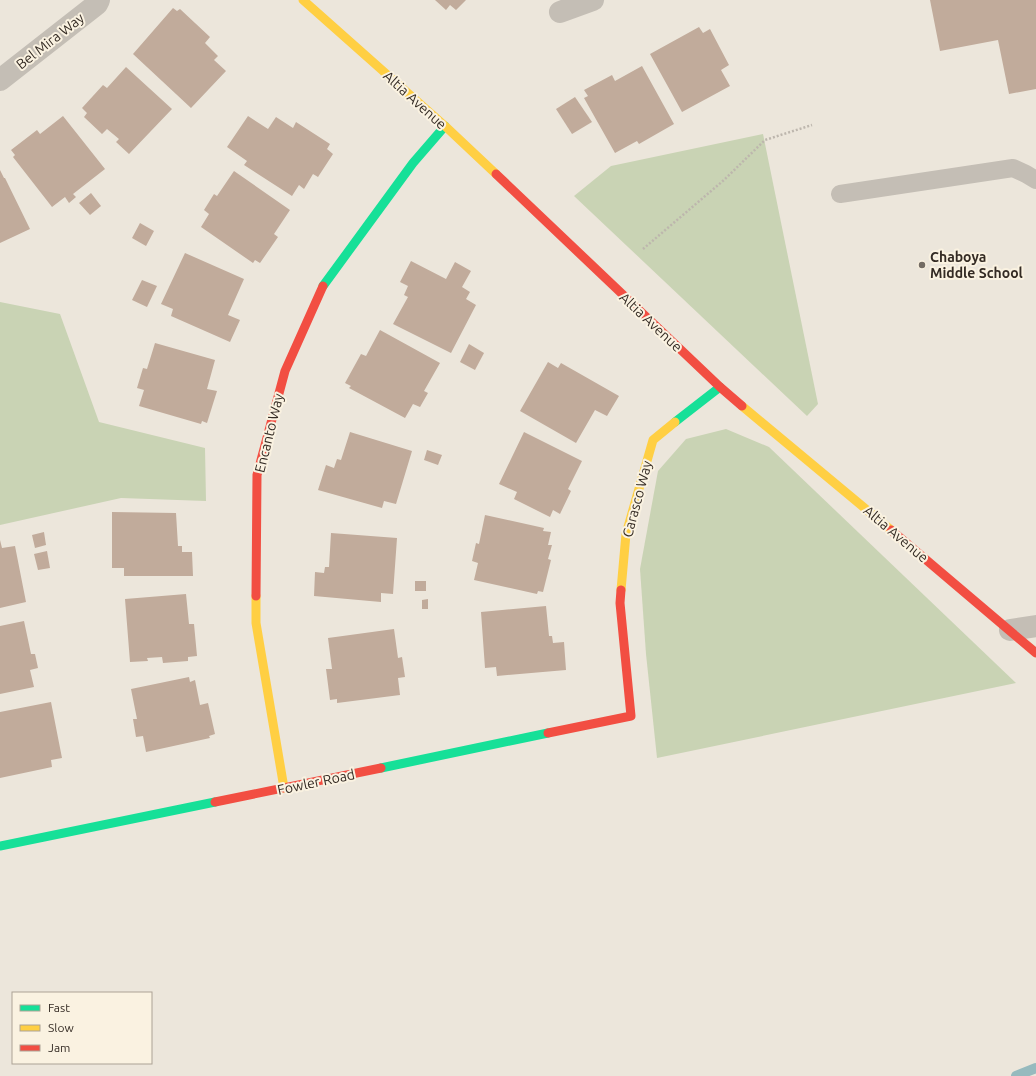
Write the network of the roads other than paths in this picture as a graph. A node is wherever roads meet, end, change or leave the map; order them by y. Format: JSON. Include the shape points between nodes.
{"nodes":[{"id":1,"x":99,"y":0,"type":"edge"},
{"id":2,"x":303,"y":0,"type":"edge"},
{"id":3,"x":593,"y":0,"type":"edge"},
{"id":4,"x":560,"y":12,"type":"dead end"},
{"id":5,"x":0,"y":80,"type":"edge"},
{"id":6,"x":445,"y":126,"type":"junction"},
{"id":7,"x":1036,"y":180,"type":"edge"},
{"id":8,"x":840,"y":194,"type":"dead end"},
{"id":9,"x":720,"y":386,"type":"junction"},
{"id":10,"x":1036,"y":626,"type":"edge"},
{"id":11,"x":1010,"y":630,"type":"junction"},
{"id":12,"x":1036,"y":654,"type":"edge"},
{"id":13,"x":631,"y":716,"type":"joint"},
{"id":14,"x":284,"y":788,"type":"junction"},
{"id":15,"x":0,"y":846,"type":"edge"}],
"edges":[{"from":1,"to":5,"type":"street","name":"Bel Mira Way"},
{"from":2,"to":6,"type":"street","name":"Altia Avenue"},
{"from":3,"to":4,"type":"street"},
{"from":6,"to":9,"type":"street","name":"Altia Avenue"},
{"from":6,"to":14,"type":"street","name":"Encanto Way","via":[[413,163],[321,289],[285,371],[257,474],[256,623]]},
{"from":7,"to":8,"type":"lane","via":[[1013,168]]},
{"from":9,"to":11,"type":"street","name":"Altia Avenue"},
{"from":9,"to":13,"type":"street","name":"Carasco Way","via":[[654,440],[626,534],[620,603]]},
{"from":10,"to":11,"type":"street"},
{"from":11,"to":12,"type":"street","name":"Altia Avenue"},
{"from":13,"to":14,"type":"street","name":"Fowler Road"},
{"from":14,"to":15,"type":"street","name":"Fowler Road"}]}
